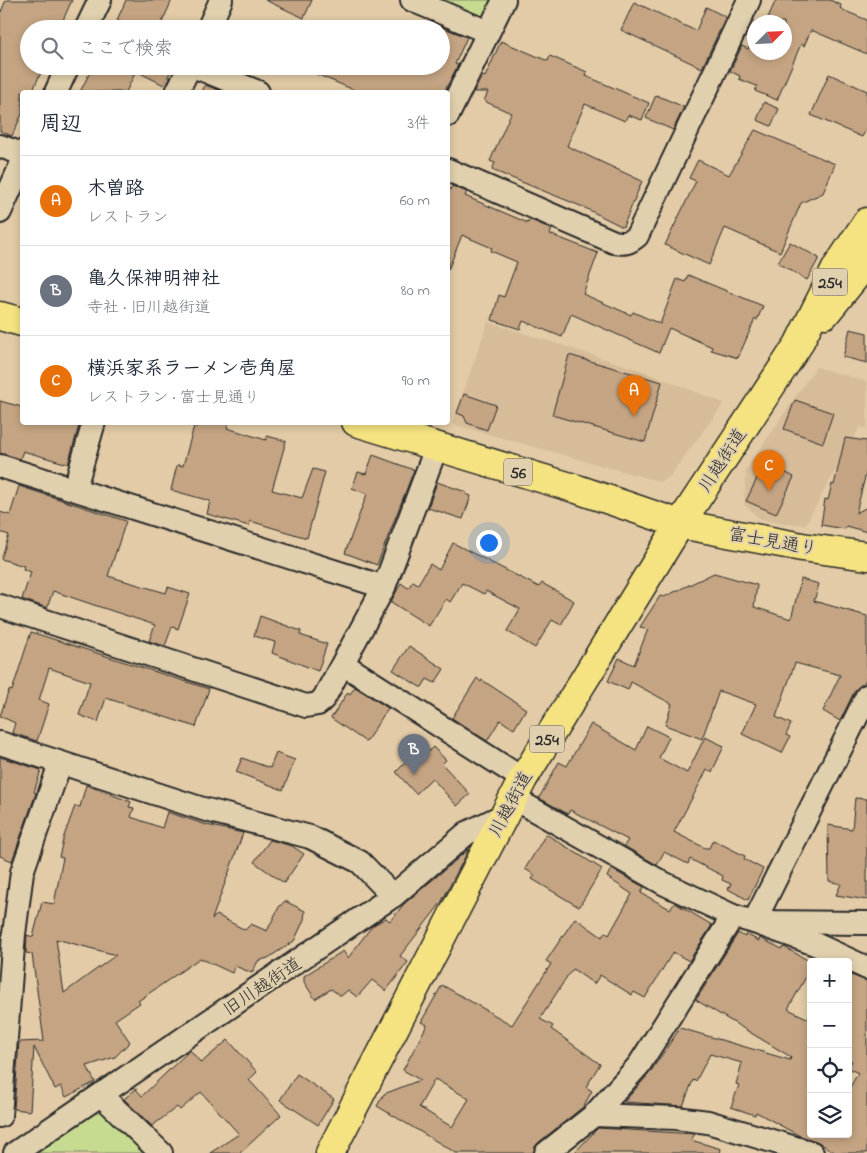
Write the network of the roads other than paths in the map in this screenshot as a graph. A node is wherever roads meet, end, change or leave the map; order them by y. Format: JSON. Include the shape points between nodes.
{"nodes":[{"id":1,"x":100,"y":0,"type":"edge"},
{"id":2,"x":221,"y":0,"type":"edge"},
{"id":3,"x":412,"y":0,"type":"edge"},
{"id":4,"x":504,"y":0,"type":"edge"},
{"id":5,"x":749,"y":0,"type":"edge"},
{"id":6,"x":90,"y":20,"type":"edge"},
{"id":7,"x":212,"y":20,"type":"edge"},
{"id":8,"x":488,"y":32,"type":"junction"},
{"id":9,"x":64,"y":75,"type":"edge"},
{"id":10,"x":187,"y":75,"type":"edge"},
{"id":11,"x":215,"y":75,"type":"edge"},
{"id":12,"x":57,"y":90,"type":"edge"},
{"id":13,"x":178,"y":90,"type":"edge"},
{"id":14,"x":253,"y":90,"type":"edge"},
{"id":15,"x":450,"y":111,"type":"edge"},
{"id":16,"x":0,"y":146,"type":"edge"},
{"id":17,"x":20,"y":153,"type":"edge"},
{"id":18,"x":20,"y":167,"type":"edge"},
{"id":19,"x":450,"y":171,"type":"edge"},
{"id":20,"x":0,"y":212,"type":"edge"},
{"id":21,"x":867,"y":222,"type":"edge"},
{"id":22,"x":867,"y":262,"type":"edge"},
{"id":23,"x":0,"y":316,"type":"edge"},
{"id":24,"x":20,"y":321,"type":"edge"},
{"id":25,"x":798,"y":345,"type":"junction"},
{"id":26,"x":93,"y":425,"type":"edge"},
{"id":27,"x":365,"y":425,"type":"edge"},
{"id":28,"x":436,"y":448,"type":"junction"},
{"id":29,"x":0,"y":466,"type":"edge"},
{"id":30,"x":75,"y":488,"type":"junction"},
{"id":31,"x":680,"y":524,"type":"junction"},
{"id":32,"x":867,"y":556,"type":"edge"},
{"id":33,"x":384,"y":587,"type":"junction"},
{"id":34,"x":0,"y":606,"type":"edge"},
{"id":35,"x":343,"y":664,"type":"junction"},
{"id":36,"x":867,"y":696,"type":"edge"},
{"id":37,"x":0,"y":743,"type":"edge"},
{"id":38,"x":60,"y":764,"type":"junction"},
{"id":39,"x":513,"y":797,"type":"junction"},
{"id":40,"x":393,"y":896,"type":"junction"},
{"id":41,"x":733,"y":916,"type":"junction"},
{"id":42,"x":754,"y":922,"type":"junction"},
{"id":43,"x":867,"y":923,"type":"edge"},
{"id":44,"x":7,"y":933,"type":"edge"},
{"id":45,"x":867,"y":968,"type":"edge"},
{"id":46,"x":101,"y":1095,"type":"junction"},
{"id":47,"x":594,"y":1115,"type":"junction"},
{"id":48,"x":0,"y":1116,"type":"edge"},
{"id":49,"x":15,"y":1153,"type":"edge"},
{"id":50,"x":161,"y":1153,"type":"edge"},
{"id":51,"x":330,"y":1153,"type":"edge"},
{"id":52,"x":546,"y":1153,"type":"edge"},
{"id":53,"x":812,"y":1153,"type":"edge"}],
"edges":[{"from":1,"to":6,"type":"street"},
{"from":2,"to":7,"type":"street"},
{"from":3,"to":8,"type":"street"},
{"from":4,"to":8,"type":"street"},
{"from":5,"to":19,"type":"street","via":[[637,236],[631,242],[614,242]]},
{"from":8,"to":15,"type":"street"},
{"from":9,"to":12,"type":"street"},
{"from":10,"to":13,"type":"street"},
{"from":11,"to":14,"type":"street"},
{"from":16,"to":17,"type":"street"},
{"from":18,"to":20,"type":"street"},
{"from":21,"to":25,"type":"main road","name":"川越街道","number":"254","via":[[837,267]]},
{"from":22,"to":25,"type":"main road","name":"川越街道","number":"254"},
{"from":23,"to":24,"type":"main road"},
{"from":25,"to":31,"type":"main road","name":"川越街道","number":"254"},
{"from":26,"to":30,"type":"street"},
{"from":27,"to":28,"type":"main road","number":"56"},
{"from":28,"to":31,"type":"main road","number":"56","via":[[577,489]]},
{"from":28,"to":33,"type":"street"},
{"from":29,"to":30,"type":"street"},
{"from":30,"to":33,"type":"street"},
{"from":31,"to":32,"type":"main road","name":"富士見通り","number":"56"},
{"from":31,"to":39,"type":"main road","name":"川越街道","number":"254"},
{"from":33,"to":35,"type":"street"},
{"from":34,"to":35,"type":"street","via":[[306,706],[318,704],[324,698]]},
{"from":35,"to":39,"type":"street"},
{"from":36,"to":42,"type":"street"},
{"from":37,"to":38,"type":"street"},
{"from":38,"to":40,"type":"street","via":[[203,810],[310,837],[360,862]]},
{"from":38,"to":44,"type":"street","via":[[22,872]]},
{"from":39,"to":40,"type":"street","name":"旧川越街道"},
{"from":39,"to":41,"type":"street","via":[[663,883]]},
{"from":39,"to":51,"type":"main road","name":"川越街道","number":"254"},
{"from":40,"to":46,"type":"street","name":"旧川越街道"},
{"from":41,"to":42,"type":"street"},
{"from":41,"to":47,"type":"street","via":[[640,1064]]},
{"from":42,"to":43,"type":"street"},
{"from":42,"to":45,"type":"street","via":[[830,950]]},
{"from":44,"to":48,"type":"street"},
{"from":46,"to":49,"type":"street","name":"旧川越街道"},
{"from":46,"to":50,"type":"street"},
{"from":47,"to":52,"type":"street"},
{"from":47,"to":53,"type":"street","via":[[708,1122]]}]}
